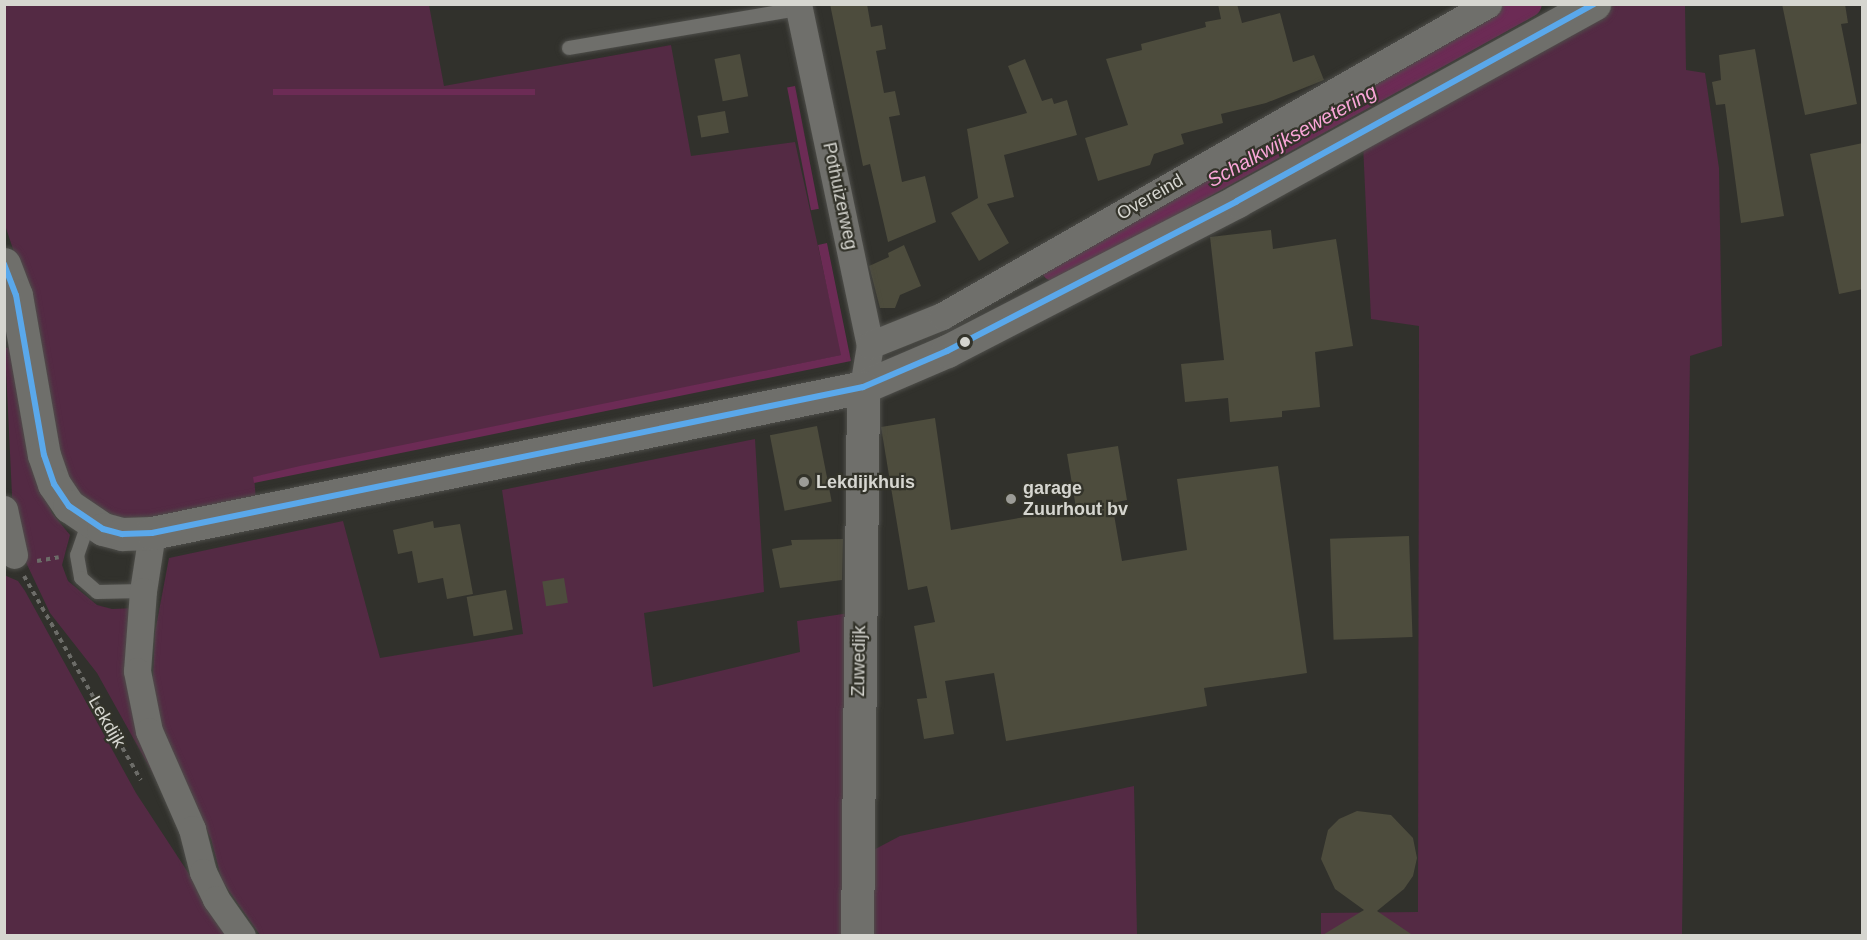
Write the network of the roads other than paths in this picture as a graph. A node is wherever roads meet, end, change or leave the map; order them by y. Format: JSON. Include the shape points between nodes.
{"nodes":[{"id":1,"x":1488,"y":4,"type":"edge"},
{"id":2,"x":1594,"y":4,"type":"edge"},
{"id":3,"x":798,"y":7,"type":"edge"},
{"id":4,"x":569,"y":48,"type":"dead end"},
{"id":5,"x":4,"y":264,"type":"edge"},
{"id":6,"x":10,"y":306,"type":"edge"},
{"id":7,"x":870,"y":345,"type":"junction"},
{"id":8,"x":863,"y":387,"type":"junction"},
{"id":9,"x":4,"y":509,"type":"edge"},
{"id":10,"x":89,"y":521,"type":"junction"},
{"id":11,"x":152,"y":533,"type":"junction"},
{"id":12,"x":18,"y":560,"type":"edge"},
{"id":13,"x":142,"y":591,"type":"junction"},
{"id":14,"x":242,"y":936,"type":"edge"},
{"id":15,"x":857,"y":936,"type":"edge"}],
"edges":[{"from":1,"to":7,"type":"street","name":"Overeind","via":[[942,316]]},
{"from":2,"to":8,"type":"street","via":[[1237,201],[946,351]]},
{"from":3,"to":4,"type":"lane"},
{"from":3,"to":7,"type":"street","name":"Pothuizerweg"},
{"from":5,"to":6,"type":"street"},
{"from":6,"to":10,"type":"street","via":[[54,484],[69,506]]},
{"from":7,"to":8,"type":"street","name":"Pothuizerweg"},
{"from":8,"to":11,"type":"street"},
{"from":8,"to":15,"type":"street","name":"Zuwedijk"},
{"from":9,"to":12,"type":"street"},
{"from":10,"to":11,"type":"street","via":[[122,534]]},
{"from":10,"to":13,"type":"lane","via":[[77,555],[81,578],[97,592]]},
{"from":11,"to":13,"type":"street","name":"Lekdijk"},
{"from":13,"to":14,"type":"street","name":"Lekdijk","via":[[137,671],[149,731],[192,829],[207,881]]}]}
